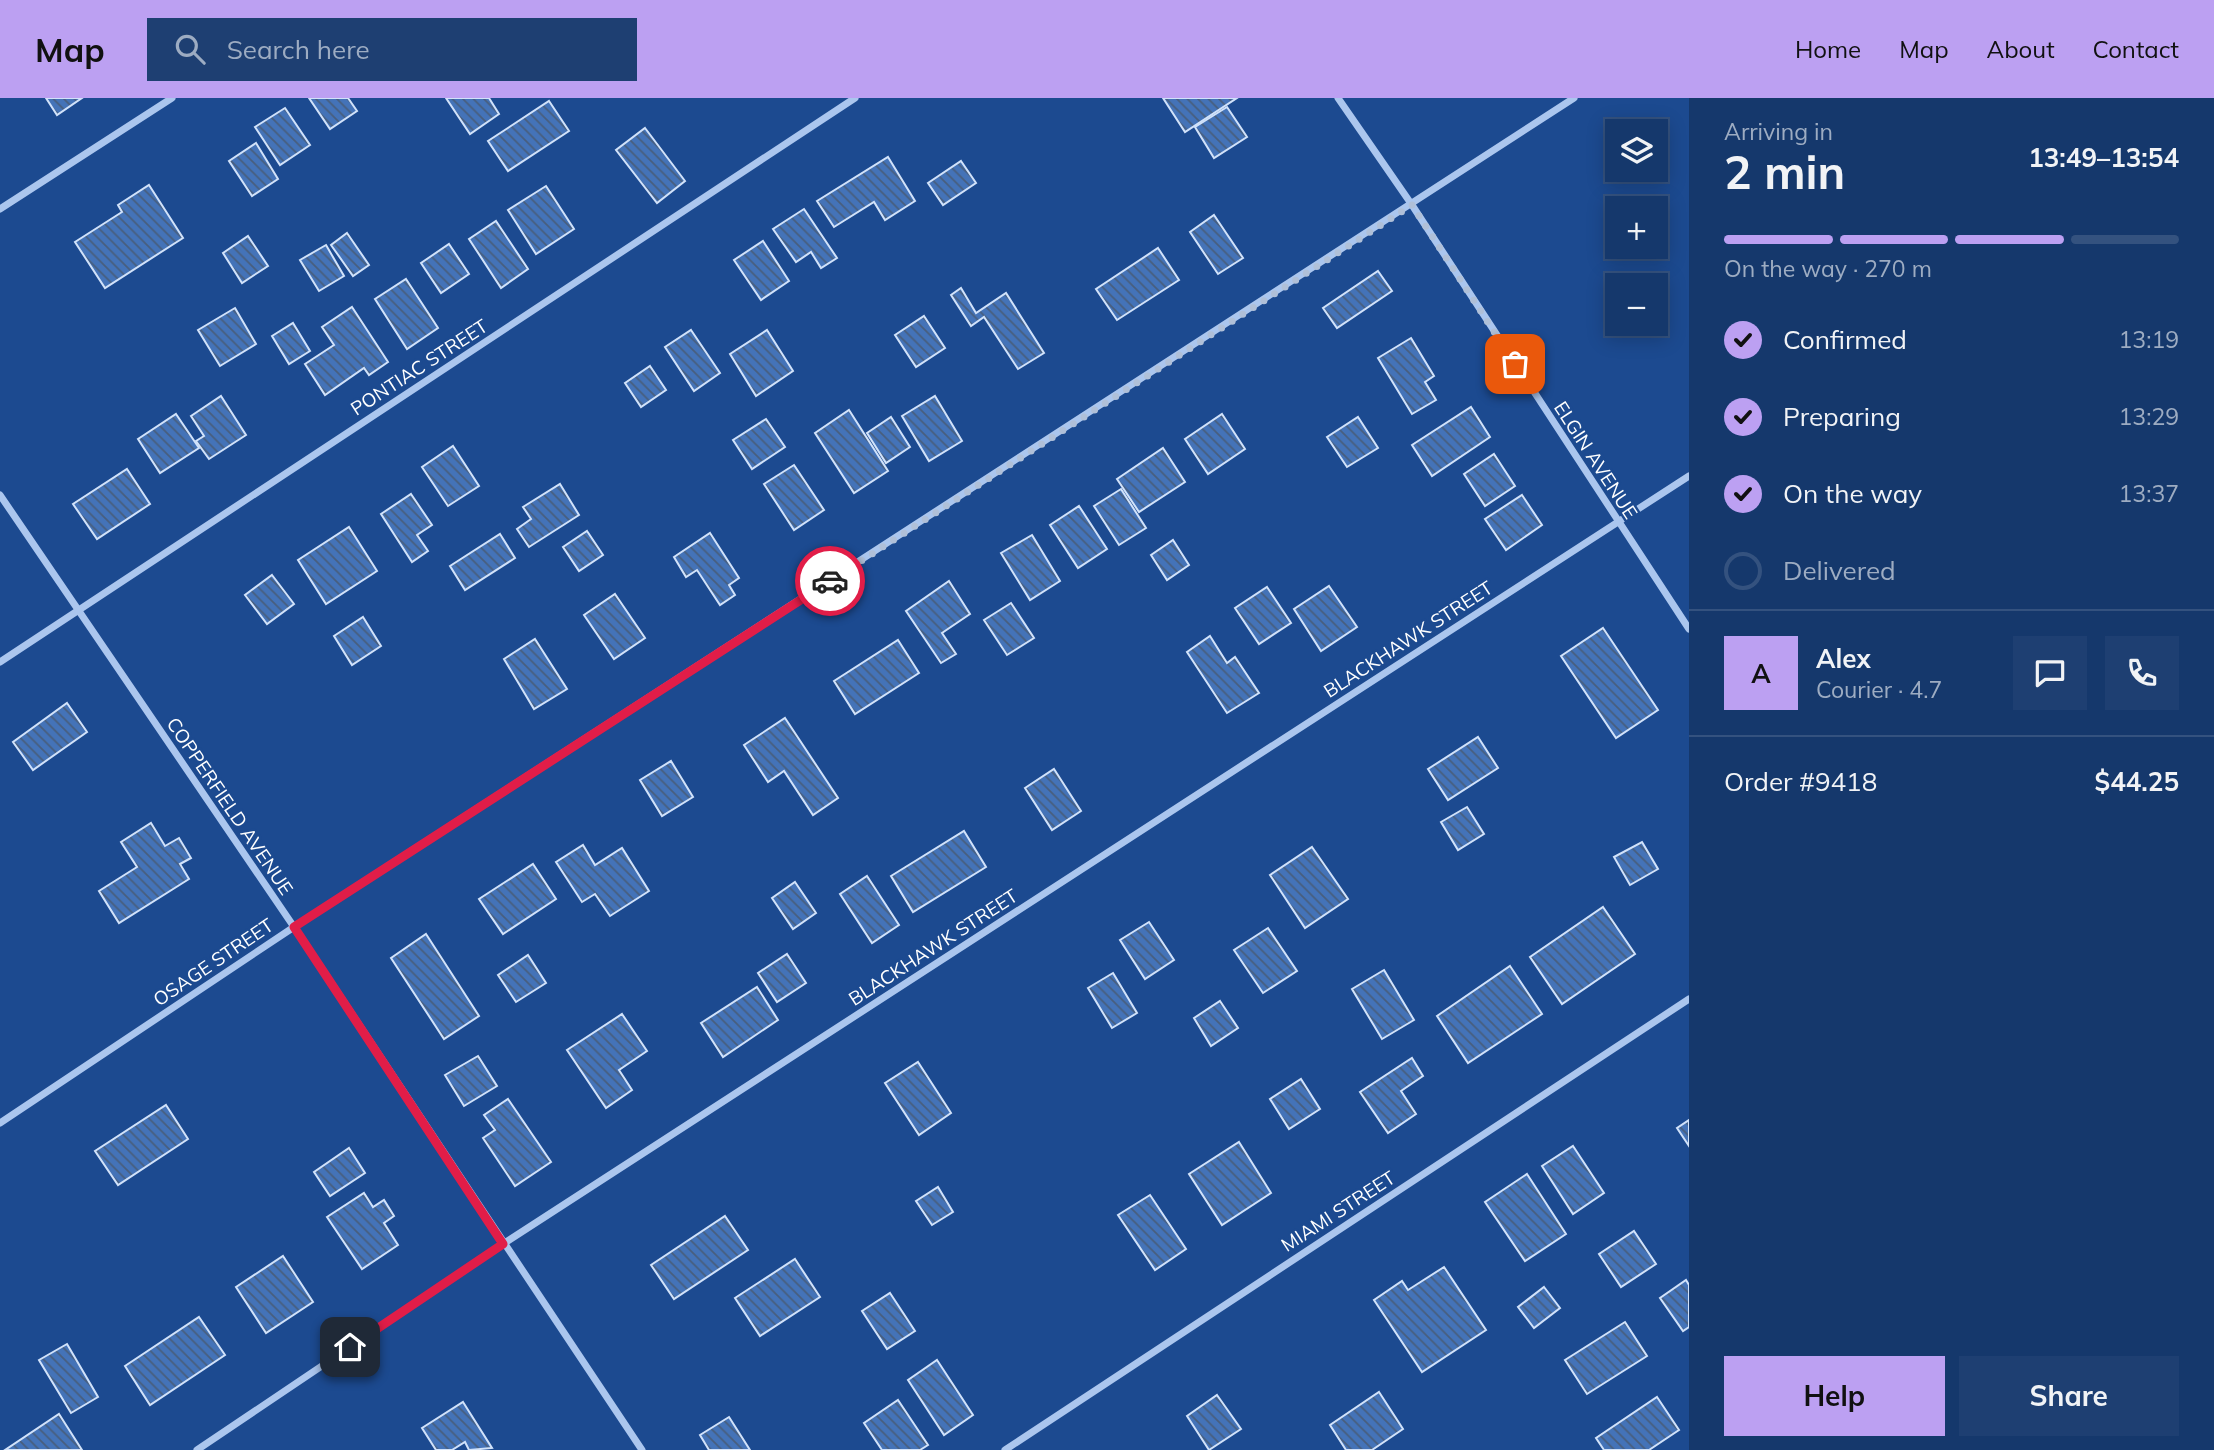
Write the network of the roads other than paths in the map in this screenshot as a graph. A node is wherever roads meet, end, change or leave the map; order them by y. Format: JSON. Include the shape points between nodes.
{"nodes":[{"id":1,"x":172,"y":98,"type":"edge"},
{"id":2,"x":855,"y":98,"type":"edge"},
{"id":3,"x":1338,"y":98,"type":"edge"},
{"id":4,"x":1574,"y":98,"type":"edge"},
{"id":5,"x":1412,"y":205,"type":"junction"},
{"id":6,"x":0,"y":209,"type":"edge"},
{"id":7,"x":1689,"y":476,"type":"edge"},
{"id":8,"x":0,"y":495,"type":"edge"},
{"id":9,"x":1617,"y":523,"type":"junction"},
{"id":10,"x":79,"y":611,"type":"junction"},
{"id":11,"x":1689,"y":629,"type":"edge"},
{"id":12,"x":0,"y":662,"type":"edge"},
{"id":13,"x":294,"y":927,"type":"junction"},
{"id":14,"x":1689,"y":999,"type":"edge"},
{"id":15,"x":0,"y":1123,"type":"edge"},
{"id":16,"x":503,"y":1244,"type":"junction"},
{"id":17,"x":197,"y":1450,"type":"edge"},
{"id":18,"x":642,"y":1450,"type":"edge"},
{"id":19,"x":1005,"y":1450,"type":"edge"}],
"edges":[{"from":1,"to":6,"type":"street"},
{"from":2,"to":10,"type":"street","name":"PONTIAC STREET"},
{"from":3,"to":5,"type":"street","name":"ELGIN AVENUE"},
{"from":4,"to":5,"type":"street","name":"OSAGE STREET"},
{"from":5,"to":9,"type":"street","name":"ELGIN AVENUE"},
{"from":5,"to":13,"type":"street","name":"OSAGE STREET"},
{"from":7,"to":9,"type":"street","name":"BLACKHAWK STREET"},
{"from":8,"to":10,"type":"street","name":"COPPERFIELD AVENUE"},
{"from":9,"to":11,"type":"street","name":"ELGIN AVENUE"},
{"from":9,"to":16,"type":"street","name":"BLACKHAWK STREET"},
{"from":10,"to":12,"type":"street","name":"PONTIAC STREET"},
{"from":10,"to":13,"type":"street","name":"COPPERFIELD AVENUE"},
{"from":13,"to":15,"type":"street","name":"OSAGE STREET"},
{"from":13,"to":16,"type":"street","name":"COPPERFIELD AVENUE"},
{"from":14,"to":19,"type":"street","name":"MIAMI STREET"},
{"from":16,"to":17,"type":"street","name":"BLACKHAWK STREET"},
{"from":16,"to":18,"type":"street","name":"COPPERFIELD AVENUE"}]}
